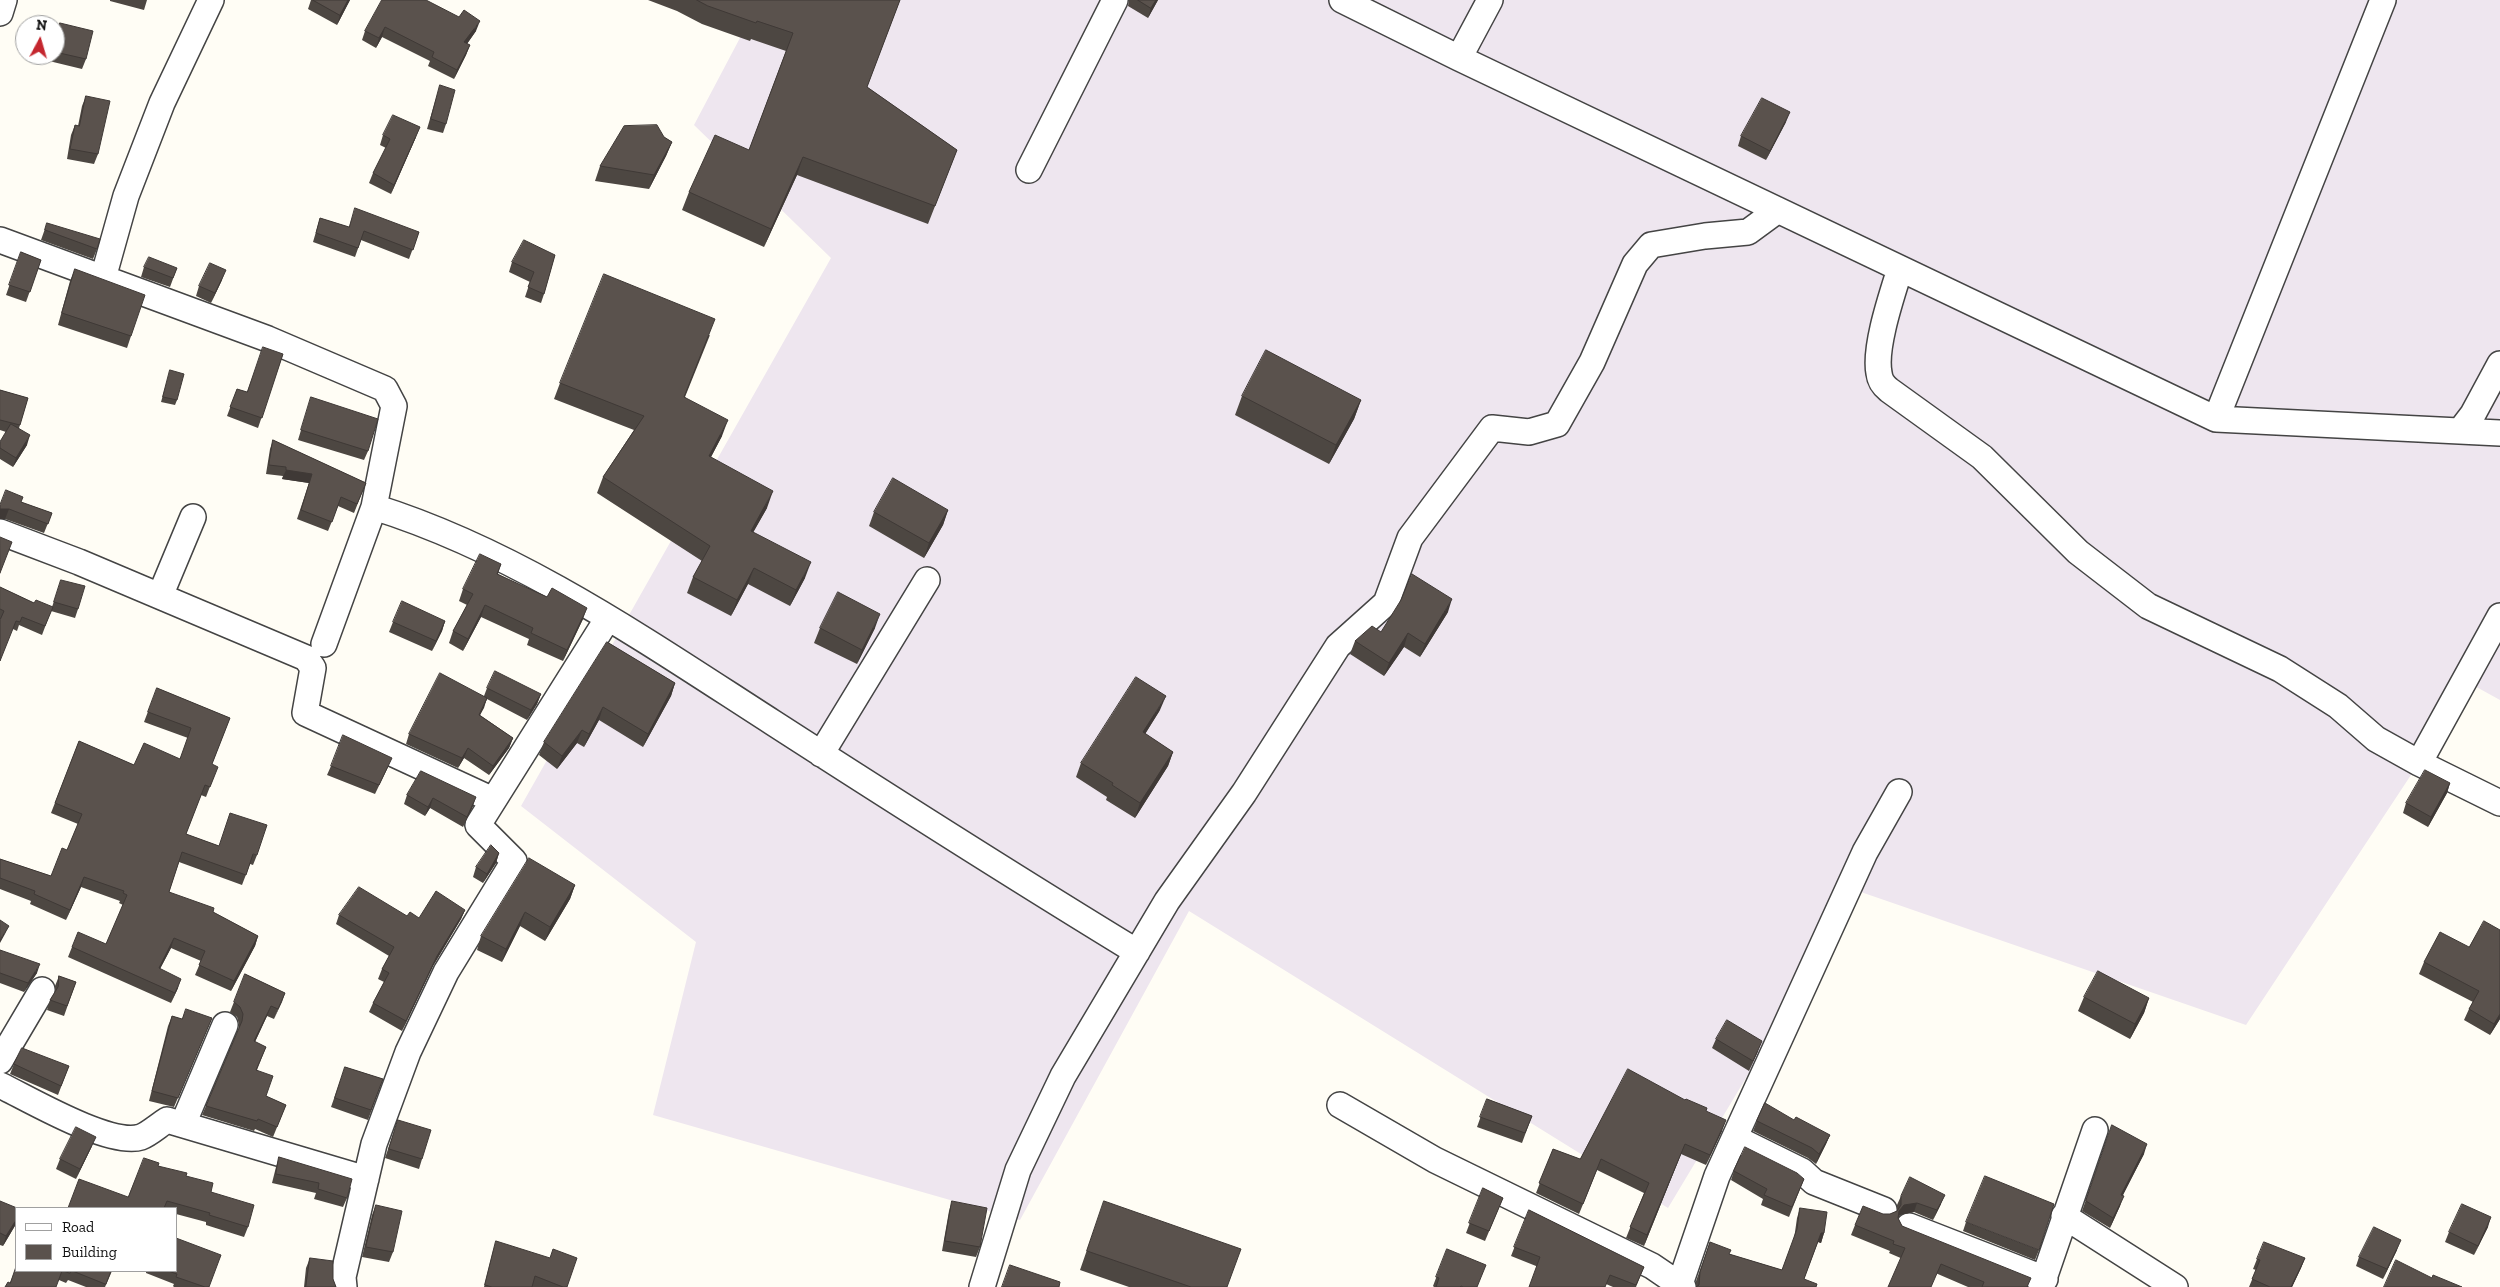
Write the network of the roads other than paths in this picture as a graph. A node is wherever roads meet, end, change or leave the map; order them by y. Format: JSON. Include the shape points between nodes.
{"nodes":[{"id":1,"x":4,"y":0,"type":"edge"},
{"id":2,"x":211,"y":0,"type":"edge"},
{"id":3,"x":1115,"y":0,"type":"edge"},
{"id":4,"x":1342,"y":0,"type":"edge"},
{"id":5,"x":1490,"y":0,"type":"edge"},
{"id":6,"x":2383,"y":0,"type":"edge"},
{"id":7,"x":0,"y":13,"type":"edge"},
{"id":8,"x":1459,"y":58,"type":"junction"},
{"id":9,"x":1030,"y":170,"type":"dead end"},
{"id":10,"x":1778,"y":210,"type":"junction"},
{"id":11,"x":0,"y":240,"type":"edge"},
{"id":12,"x":1900,"y":269,"type":"junction"},
{"id":13,"x":103,"y":278,"type":"junction"},
{"id":14,"x":2500,"y":364,"type":"edge"},
{"id":15,"x":2216,"y":420,"type":"junction"},
{"id":16,"x":2460,"y":431,"type":"junction"},
{"id":17,"x":2500,"y":433,"type":"edge"},
{"id":18,"x":374,"y":508,"type":"junction"},
{"id":19,"x":193,"y":517,"type":"dead end"},
{"id":20,"x":0,"y":532,"type":"edge"},
{"id":21,"x":927,"y":580,"type":"dead end"},
{"id":22,"x":160,"y":596,"type":"junction"},
{"id":23,"x":2500,"y":616,"type":"edge"},
{"id":24,"x":608,"y":618,"type":"junction"},
{"id":25,"x":324,"y":644,"type":"dead end"},
{"id":26,"x":821,"y":754,"type":"junction"},
{"id":27,"x":2419,"y":763,"type":"junction"},
{"id":28,"x":1899,"y":792,"type":"dead end"},
{"id":29,"x":493,"y":800,"type":"junction"},
{"id":30,"x":2500,"y":803,"type":"edge"},
{"id":31,"x":1137,"y":952,"type":"junction"},
{"id":32,"x":42,"y":990,"type":"dead end"},
{"id":33,"x":225,"y":1025,"type":"dead end"},
{"id":34,"x":0,"y":1061,"type":"edge"},
{"id":35,"x":0,"y":1084,"type":"edge"},
{"id":36,"x":1340,"y":1105,"type":"dead end"},
{"id":37,"x":183,"y":1124,"type":"junction"},
{"id":38,"x":2096,"y":1130,"type":"dead end"},
{"id":39,"x":1735,"y":1138,"type":"junction"},
{"id":40,"x":366,"y":1179,"type":"junction"},
{"id":41,"x":1884,"y":1210,"type":"dead end"},
{"id":42,"x":2064,"y":1216,"type":"junction"},
{"id":43,"x":1909,"y":1226,"type":"dead end"},
{"id":44,"x":2043,"y":1283,"type":"edge"},
{"id":45,"x":1680,"y":1286,"type":"edge"},
{"id":46,"x":344,"y":1287,"type":"edge"},
{"id":47,"x":982,"y":1287,"type":"edge"},
{"id":48,"x":2175,"y":1287,"type":"edge"}],
"edges":[{"from":1,"to":7,"type":"street"},
{"from":2,"to":13,"type":"street","via":[[158,113],[126,196]]},
{"from":3,"to":9,"type":"street"},
{"from":4,"to":8,"type":"street"},
{"from":5,"to":8,"type":"street"},
{"from":6,"to":15,"type":"street"},
{"from":8,"to":10,"type":"street"},
{"from":10,"to":12,"type":"street"},
{"from":10,"to":31,"type":"street","via":[[1748,232],[1651,245],[1635,264],[1592,362],[1557,424],[1529,432],[1492,428],[1410,538],[1386,604],[1338,646]]},
{"from":11,"to":13,"type":"street"},
{"from":12,"to":15,"type":"street"},
{"from":12,"to":27,"type":"street","via":[[1881,344],[1878,372],[1881,383],[1982,457],[2078,552],[2148,606],[2280,669],[2338,706],[2376,739]]},
{"from":13,"to":18,"type":"street","via":[[268,339],[385,389],[394,406]]},
{"from":14,"to":16,"type":"street"},
{"from":15,"to":16,"type":"street"},
{"from":16,"to":17,"type":"street"},
{"from":18,"to":24,"type":"street","via":[[406,517],[503,560]]},
{"from":18,"to":25,"type":"street"},
{"from":19,"to":22,"type":"street"},
{"from":20,"to":22,"type":"street"},
{"from":21,"to":26,"type":"street"},
{"from":22,"to":29,"type":"street","via":[[306,658],[313,668],[304,713]]},
{"from":23,"to":27,"type":"street"},
{"from":24,"to":26,"type":"street"},
{"from":24,"to":29,"type":"street"},
{"from":26,"to":31,"type":"street"},
{"from":27,"to":30,"type":"street"},
{"from":28,"to":39,"type":"street","via":[[1865,852]]},
{"from":29,"to":40,"type":"street","via":[[478,825],[514,862],[446,972],[408,1052],[374,1144]]},
{"from":31,"to":47,"type":"street","via":[[1063,1076],[1018,1170]]},
{"from":32,"to":34,"type":"street"},
{"from":33,"to":37,"type":"street"},
{"from":35,"to":37,"type":"street","via":[[60,1115],[114,1137],[140,1137],[167,1120]]},
{"from":36,"to":45,"type":"street","via":[[1435,1160],[1652,1266]]},
{"from":37,"to":40,"type":"street"},
{"from":38,"to":42,"type":"street"},
{"from":39,"to":41,"type":"street","via":[[1802,1171],[1814,1182]]},
{"from":39,"to":45,"type":"street","via":[[1717,1176]]},
{"from":40,"to":46,"type":"street","via":[[343,1277]]},
{"from":42,"to":44,"type":"street"},
{"from":42,"to":48,"type":"street"},
{"from":43,"to":44,"type":"street"}]}
